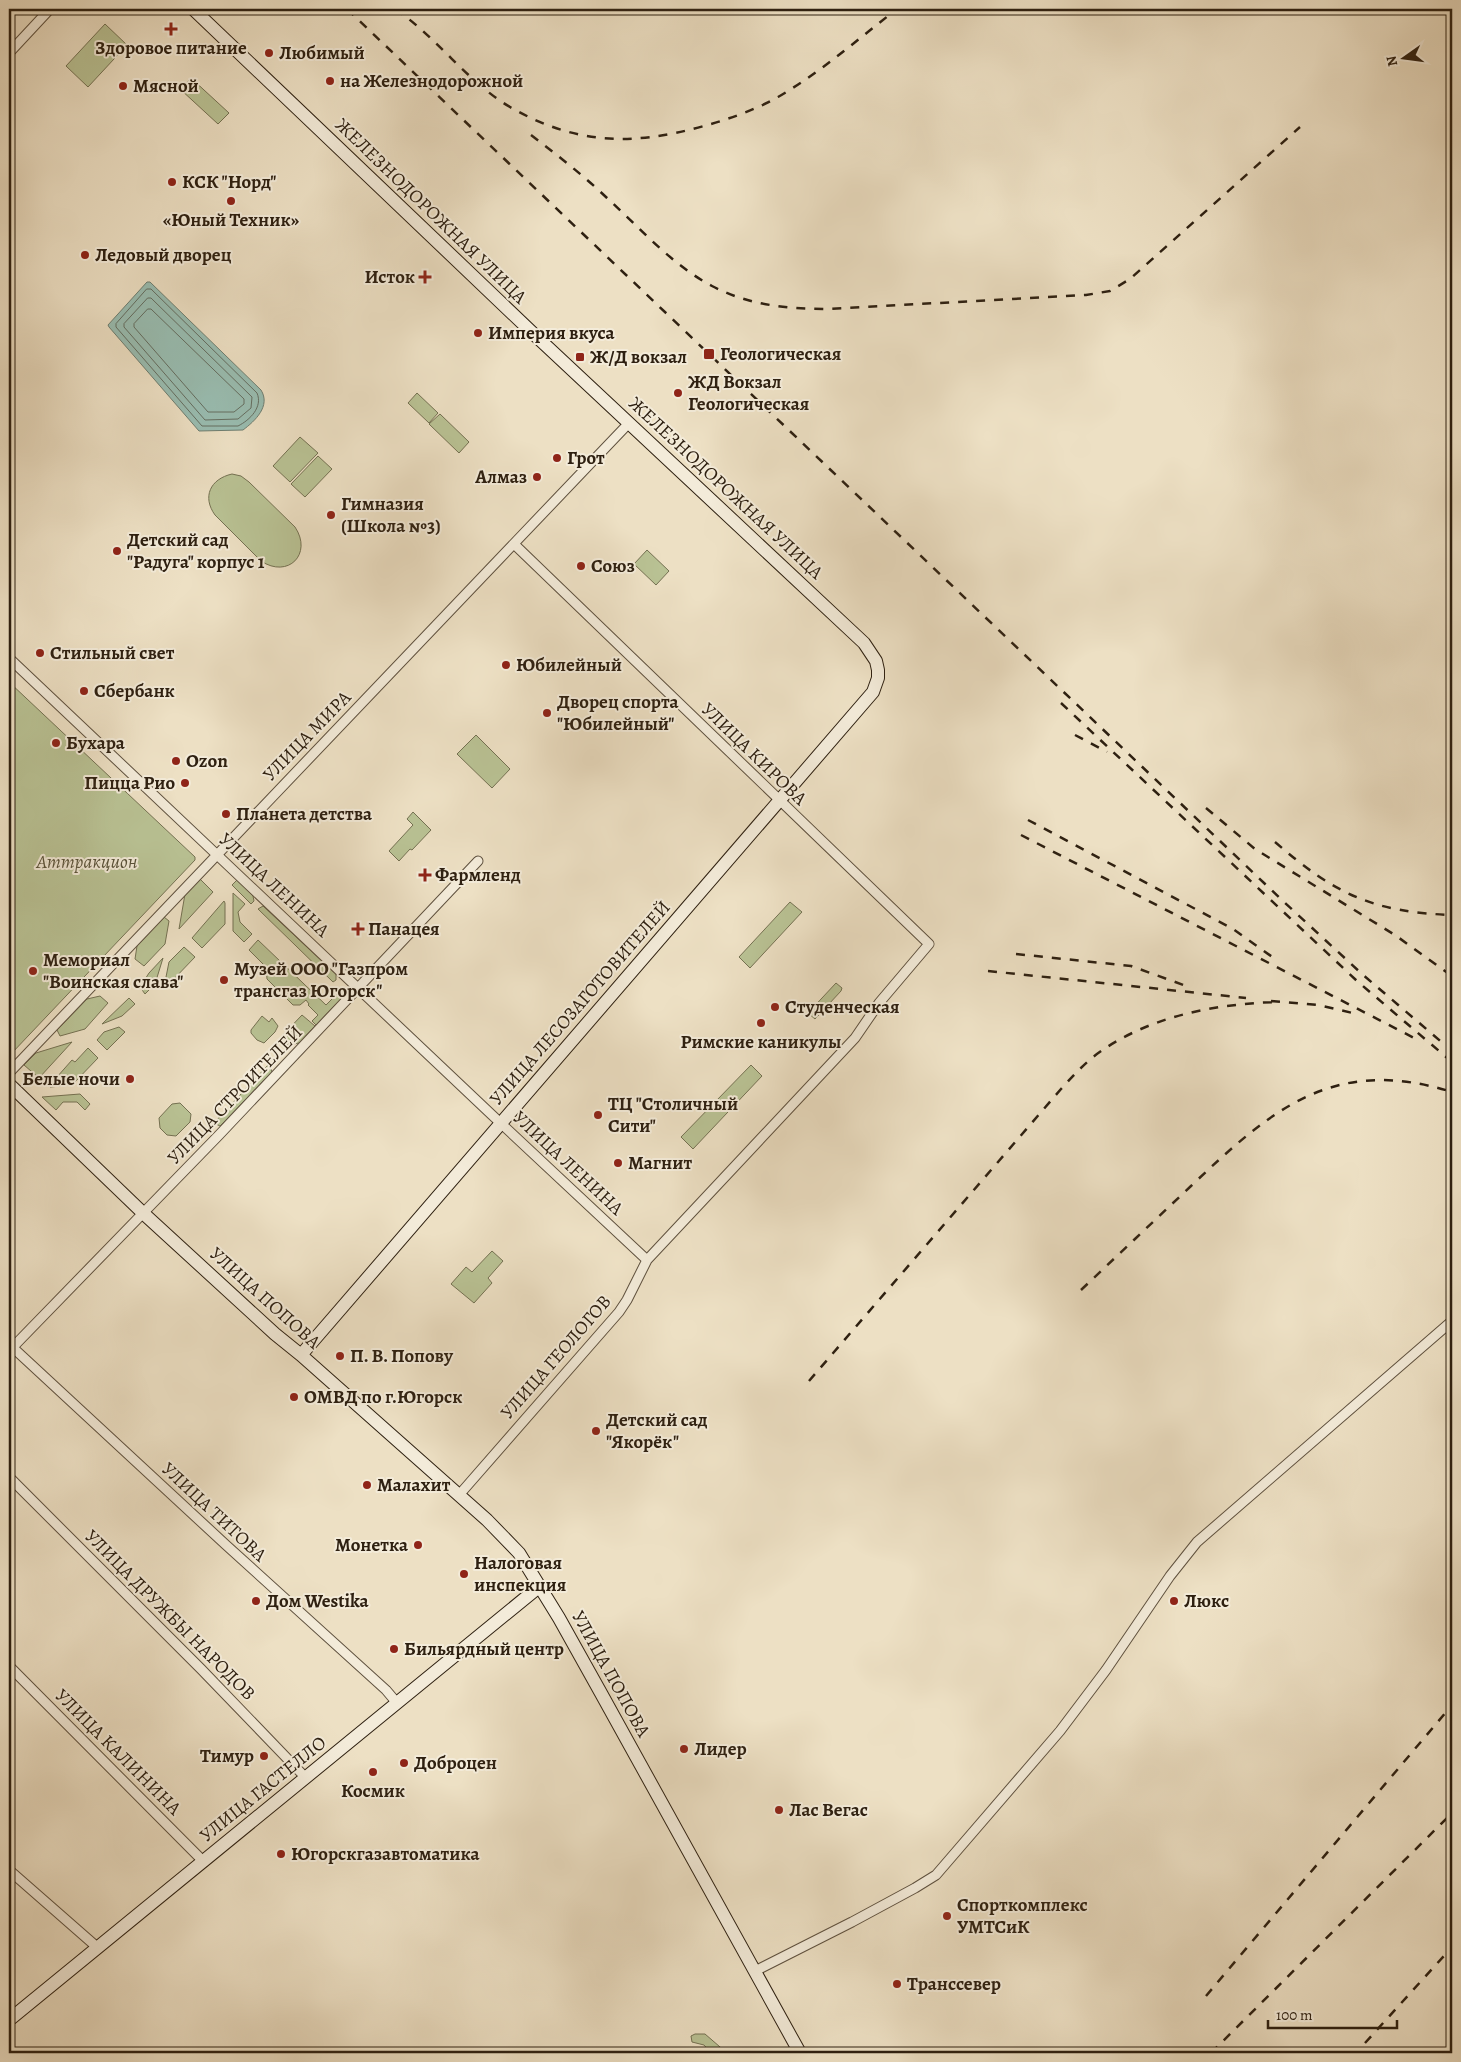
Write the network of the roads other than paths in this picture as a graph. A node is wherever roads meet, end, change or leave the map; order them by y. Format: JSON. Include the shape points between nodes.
{"nodes":[{"id":1,"x":50,"y":9,"type":"edge"},
{"id":2,"x":193,"y":9,"type":"edge"},
{"id":3,"x":9,"y":53,"type":"edge"},
{"id":4,"x":629,"y":423,"type":"junction"},
{"id":5,"x":514,"y":544,"type":"junction"},
{"id":6,"x":9,"y":658,"type":"edge"},
{"id":7,"x":878,"y":670,"type":"joint"},
{"id":8,"x":779,"y":801,"type":"junction"},
{"id":9,"x":216,"y":854,"type":"junction"},
{"id":10,"x":478,"y":861,"type":"dead end"},
{"id":11,"x":929,"y":944,"type":"joint"},
{"id":12,"x":359,"y":989,"type":"junction"},
{"id":13,"x":9,"y":1073,"type":"edge"},
{"id":14,"x":9,"y":1084,"type":"edge"},
{"id":15,"x":501,"y":1124,"type":"junction"},
{"id":16,"x":143,"y":1213,"type":"junction"},
{"id":17,"x":647,"y":1260,"type":"junction"},
{"id":18,"x":1452,"y":1321,"type":"edge"},
{"id":19,"x":11,"y":1346,"type":"edge"},
{"id":20,"x":301,"y":1355,"type":"junction"},
{"id":21,"x":9,"y":1477,"type":"edge"},
{"id":22,"x":459,"y":1495,"type":"junction"},
{"id":23,"x":540,"y":1586,"type":"junction"},
{"id":24,"x":9,"y":1666,"type":"edge"},
{"id":25,"x":397,"y":1703,"type":"junction"},
{"id":26,"x":306,"y":1778,"type":"junction"},
{"id":27,"x":204,"y":1862,"type":"junction"},
{"id":28,"x":9,"y":1870,"type":"edge"},
{"id":29,"x":98,"y":1948,"type":"junction"},
{"id":30,"x":755,"y":1970,"type":"junction"},
{"id":31,"x":9,"y":2020,"type":"edge"},
{"id":32,"x":800,"y":2053,"type":"edge"}],
"edges":[{"from":1,"to":3,"type":"street"},
{"from":2,"to":4,"type":"main road","name":"ЖЕЛЕЗНОДОРОЖНАЯ УЛИЦА"},
{"from":4,"to":5,"type":"street","name":"УЛИЦА МИРА"},
{"from":4,"to":7,"type":"main road","name":"ЖЕЛЕЗНОДОРОЖНАЯ УЛИЦА","via":[[864,643]]},
{"from":5,"to":8,"type":"street","name":"УЛИЦА КИРОВА"},
{"from":5,"to":9,"type":"street","name":"УЛИЦА МИРА"},
{"from":6,"to":9,"type":"street","name":"УЛИЦА ЛЕНИНА"},
{"from":7,"to":8,"type":"main road","name":"УЛИЦА ЛЕСОЗАГОТОВИТЕЛЕЙ","via":[[873,692]]},
{"from":8,"to":11,"type":"street","name":"УЛИЦА КИРОВА"},
{"from":8,"to":15,"type":"main road","name":"УЛИЦА ЛЕСОЗАГОТОВИТЕЛЕЙ"},
{"from":9,"to":12,"type":"street","name":"УЛИЦА ЛЕНИНА"},
{"from":9,"to":13,"type":"street","name":"УЛИЦА МИРА"},
{"from":10,"to":12,"type":"street","name":"УЛИЦА СТРОИТЕЛЕЙ"},
{"from":11,"to":17,"type":"street","name":"УЛИЦА ГЕОЛОГОВ","via":[[878,1003],[855,1038]]},
{"from":12,"to":15,"type":"street","name":"УЛИЦА ЛЕНИНА"},
{"from":12,"to":16,"type":"street","name":"УЛИЦА СТРОИТЕЛЕЙ"},
{"from":14,"to":16,"type":"main road","name":"УЛИЦА ПОПОВА"},
{"from":15,"to":17,"type":"street","name":"УЛИЦА ЛЕНИНА"},
{"from":15,"to":20,"type":"main road","name":"УЛИЦА ЛЕСОЗАГОТОВИТЕЛЕЙ"},
{"from":16,"to":19,"type":"street","name":"УЛИЦА СТРОИТЕЛЕЙ"},
{"from":16,"to":20,"type":"main road","name":"УЛИЦА ПОПОВА"},
{"from":17,"to":22,"type":"street","name":"УЛИЦА ГЕОЛОГОВ","via":[[619,1312]]},
{"from":18,"to":30,"type":"street","via":[[1197,1542],[1060,1731],[936,1875],[860,1918]]},
{"from":19,"to":25,"type":"street","name":"УЛИЦА ТИТОВА"},
{"from":20,"to":22,"type":"main road","name":"УЛИЦА ПОПОВА"},
{"from":21,"to":26,"type":"street","name":"УЛИЦА ДРУЖБЫ НАРОДОВ"},
{"from":22,"to":23,"type":"main road","name":"УЛИЦА ПОПОВА","via":[[511,1543]]},
{"from":23,"to":25,"type":"main road","name":"УЛИЦА ГАСТЕЛЛО"},
{"from":23,"to":30,"type":"main road","name":"УЛИЦА ПОПОВА"},
{"from":24,"to":27,"type":"street","name":"УЛИЦА КАЛИНИНА"},
{"from":25,"to":26,"type":"main road","name":"УЛИЦА ГАСТЕЛЛО"},
{"from":26,"to":27,"type":"main road","name":"УЛИЦА ГАСТЕЛЛО"},
{"from":27,"to":29,"type":"main road","name":"УЛИЦА ГАСТЕЛЛО"},
{"from":28,"to":29,"type":"street"},
{"from":29,"to":31,"type":"main road","name":"УЛИЦА ГАСТЕЛЛО"},
{"from":30,"to":32,"type":"main road","name":"УЛИЦА ПОПОВА"}]}
